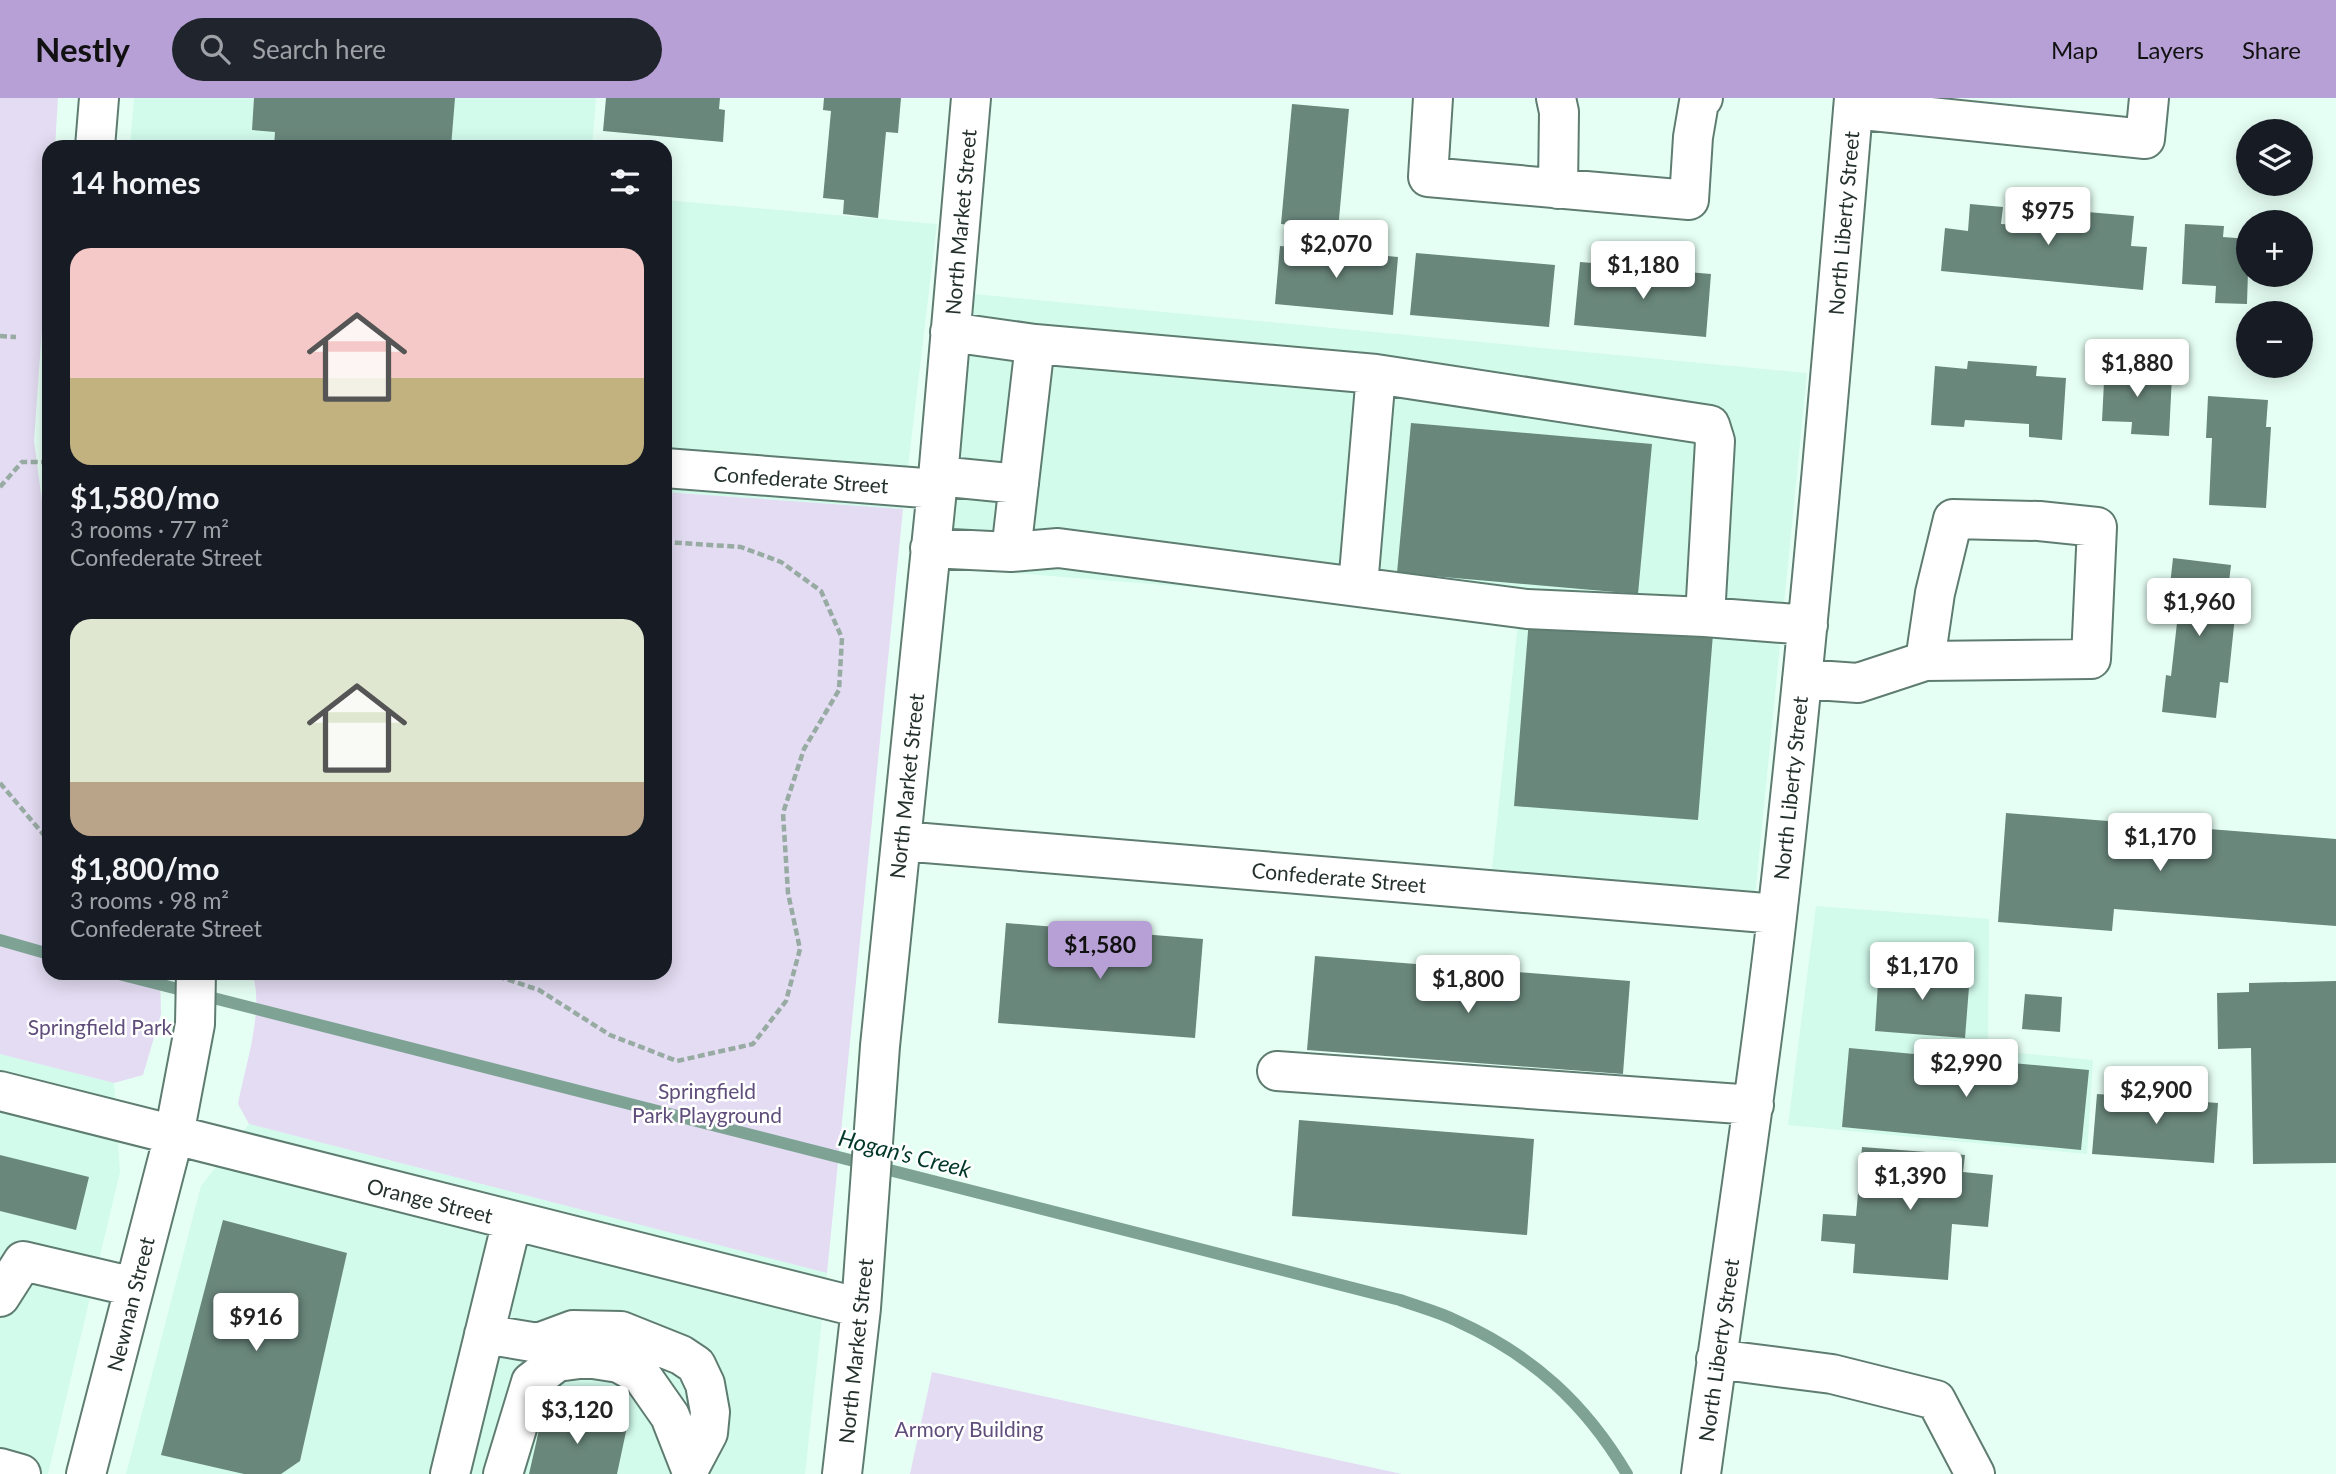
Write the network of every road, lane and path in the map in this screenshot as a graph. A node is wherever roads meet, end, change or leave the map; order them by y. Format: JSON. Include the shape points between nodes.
{"nodes":[{"id":1,"x":99,"y":98,"type":"edge"},
{"id":2,"x":971,"y":98,"type":"edge"},
{"id":3,"x":1433,"y":98,"type":"edge"},
{"id":4,"x":1556,"y":98,"type":"edge"},
{"id":5,"x":1703,"y":98,"type":"edge"},
{"id":6,"x":2150,"y":98,"type":"edge"},
{"id":7,"x":1854,"y":104,"type":"edge"},
{"id":8,"x":1952,"y":108,"type":"edge"},
{"id":9,"x":96,"y":140,"type":"edge"},
{"id":10,"x":1558,"y":188,"type":"junction"},
{"id":11,"x":950,"y":332,"type":"junction"},
{"id":12,"x":0,"y":336,"type":"edge"},
{"id":13,"x":16,"y":337,"type":"dead end"},
{"id":14,"x":1035,"y":344,"type":"junction"},
{"id":15,"x":1376,"y":374,"type":"junction"},
{"id":16,"x":42,"y":462,"type":"edge"},
{"id":17,"x":672,"y":468,"type":"edge"},
{"id":18,"x":937,"y":483,"type":"junction"},
{"id":19,"x":1019,"y":484,"type":"junction"},
{"id":20,"x":0,"y":487,"type":"edge"},
{"id":21,"x":672,"y":542,"type":"edge"},
{"id":22,"x":930,"y":548,"type":"junction"},
{"id":23,"x":1011,"y":552,"type":"junction"},
{"id":24,"x":1358,"y":586,"type":"junction"},
{"id":25,"x":1705,"y":617,"type":"junction"},
{"id":26,"x":1808,"y":625,"type":"junction"},
{"id":27,"x":1925,"y":661,"type":"junction"},
{"id":28,"x":1802,"y":679,"type":"junction"},
{"id":29,"x":0,"y":783,"type":"edge"},
{"id":30,"x":42,"y":833,"type":"edge"},
{"id":31,"x":901,"y":841,"type":"junction"},
{"id":32,"x":1777,"y":914,"type":"junction"},
{"id":33,"x":196,"y":980,"type":"edge"},
{"id":34,"x":509,"y":980,"type":"edge"},
{"id":35,"x":1277,"y":1071,"type":"dead end"},
{"id":36,"x":0,"y":1091,"type":"edge"},
{"id":37,"x":1754,"y":1105,"type":"junction"},
{"id":38,"x":174,"y":1135,"type":"junction"},
{"id":39,"x":512,"y":1221,"type":"junction"},
{"id":40,"x":134,"y":1286,"type":"junction"},
{"id":41,"x":0,"y":1297,"type":"edge"},
{"id":42,"x":861,"y":1308,"type":"junction"},
{"id":43,"x":484,"y":1334,"type":"junction"},
{"id":44,"x":1716,"y":1359,"type":"junction"},
{"id":45,"x":0,"y":1468,"type":"edge"},
{"id":46,"x":21,"y":1474,"type":"edge"},
{"id":47,"x":86,"y":1474,"type":"edge"},
{"id":48,"x":450,"y":1474,"type":"edge"},
{"id":49,"x":503,"y":1474,"type":"edge"},
{"id":50,"x":842,"y":1474,"type":"edge"},
{"id":51,"x":1701,"y":1474,"type":"edge"},
{"id":52,"x":1975,"y":1474,"type":"edge"}],
"edges":[{"from":1,"to":9,"type":"street"},
{"from":2,"to":11,"type":"street","name":"North Market Street"},
{"from":3,"to":10,"type":"street","via":[[1428,177]]},
{"from":4,"to":10,"type":"street"},
{"from":5,"to":10,"type":"street","via":[[1693,137],[1689,200]]},
{"from":6,"to":8,"type":"street","via":[[2145,139]]},
{"from":7,"to":8,"type":"street"},
{"from":7,"to":26,"type":"street","name":"North Liberty Street"},
{"from":11,"to":14,"type":"street"},
{"from":11,"to":18,"type":"street","name":"North Market Street"},
{"from":12,"to":13,"type":"path"},
{"from":14,"to":15,"type":"street"},
{"from":14,"to":19,"type":"street"},
{"from":15,"to":24,"type":"street"},
{"from":15,"to":25,"type":"street","via":[[1710,425],[1715,441]]},
{"from":16,"to":20,"type":"path","via":[[22,462]]},
{"from":17,"to":18,"type":"street","name":"Confederate Street"},
{"from":18,"to":19,"type":"street","name":"Confederate Street"},
{"from":18,"to":22,"type":"street","name":"North Market Street"},
{"from":19,"to":23,"type":"street"},
{"from":21,"to":34,"type":"path","via":[[741,547],[781,562],[821,591],[842,638],[839,690],[804,749],[783,813],[788,893],[800,948],[786,1001],[752,1044],[677,1061],[610,1035],[538,990]]},
{"from":22,"to":23,"type":"street"},
{"from":22,"to":31,"type":"street","name":"North Market Street"},
{"from":23,"to":24,"type":"street","via":[[1058,548]]},
{"from":24,"to":25,"type":"street","via":[[1527,608]]},
{"from":25,"to":26,"type":"street"},
{"from":26,"to":28,"type":"street","name":"North Liberty Street"},
{"from":27,"to":27,"type":"street","via":[[2091,659],[2097,527],[1953,519]]},
{"from":27,"to":28,"type":"street","via":[[1858,683]]},
{"from":28,"to":32,"type":"street","name":"North Liberty Street"},
{"from":29,"to":30,"type":"path"},
{"from":31,"to":32,"type":"street","name":"Confederate Street"},
{"from":31,"to":42,"type":"street","name":"North Market Street"},
{"from":32,"to":37,"type":"street","name":"North Liberty Street"},
{"from":33,"to":38,"type":"street","name":"Newnan Street","via":[[195,1024]]},
{"from":35,"to":37,"type":"street"},
{"from":36,"to":38,"type":"street","name":"Orange Street"},
{"from":37,"to":44,"type":"street","name":"North Liberty Street"},
{"from":38,"to":39,"type":"street","name":"Orange Street"},
{"from":38,"to":40,"type":"street","name":"Newnan Street"},
{"from":39,"to":42,"type":"street","name":"Orange Street"},
{"from":39,"to":43,"type":"street"},
{"from":40,"to":41,"type":"street","via":[[23,1261]]},
{"from":40,"to":47,"type":"street","name":"Newnan Street"},
{"from":42,"to":50,"type":"street","name":"North Market Street"},
{"from":43,"to":48,"type":"street"},
{"from":43,"to":49,"type":"street","via":[[538,1343],[573,1330],[621,1331],[696,1365],[710,1412],[708,1433],[690,1467],[670,1416],[642,1376],[620,1363],[587,1358],[557,1362],[531,1382]]},
{"from":44,"to":51,"type":"street","name":"North Liberty Street"},
{"from":44,"to":52,"type":"street","via":[[1832,1374],[1936,1400]]},
{"from":45,"to":46,"type":"street"}]}
